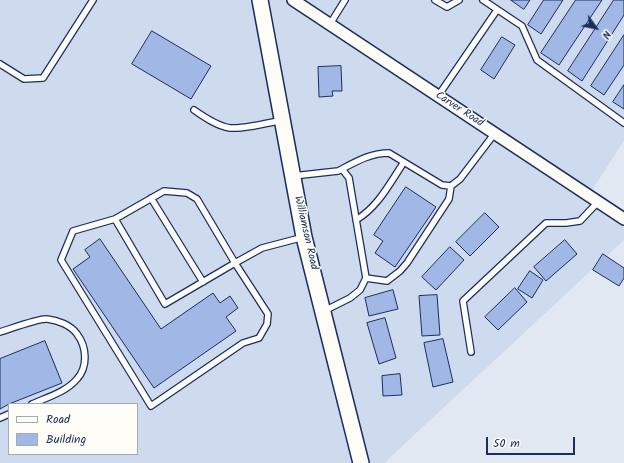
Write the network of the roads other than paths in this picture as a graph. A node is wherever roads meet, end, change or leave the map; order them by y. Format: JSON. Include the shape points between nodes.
{"nodes":[{"id":1,"x":93,"y":0,"type":"edge"},
{"id":2,"x":260,"y":0,"type":"edge"},
{"id":3,"x":293,"y":0,"type":"edge"},
{"id":4,"x":345,"y":0,"type":"edge"},
{"id":5,"x":435,"y":0,"type":"edge"},
{"id":6,"x":459,"y":0,"type":"edge"},
{"id":7,"x":483,"y":0,"type":"edge"},
{"id":8,"x":497,"y":10,"type":"junction"},
{"id":9,"x":330,"y":24,"type":"junction"},
{"id":10,"x":0,"y":64,"type":"edge"},
{"id":11,"x":438,"y":96,"type":"junction"},
{"id":12,"x":194,"y":110,"type":"dead end"},
{"id":13,"x":282,"y":120,"type":"junction"},
{"id":14,"x":624,"y":123,"type":"edge"},
{"id":15,"x":495,"y":133,"type":"junction"},
{"id":16,"x":404,"y":162,"type":"junction"},
{"id":17,"x":342,"y":170,"type":"junction"},
{"id":18,"x":293,"y":176,"type":"junction"},
{"id":19,"x":451,"y":186,"type":"junction"},
{"id":20,"x":151,"y":198,"type":"junction"},
{"id":21,"x":598,"y":202,"type":"junction"},
{"id":22,"x":115,"y":218,"type":"junction"},
{"id":23,"x":624,"y":219,"type":"edge"},
{"id":24,"x":356,"y":220,"type":"junction"},
{"id":25,"x":304,"y":237,"type":"junction"},
{"id":26,"x":235,"y":263,"type":"junction"},
{"id":27,"x":366,"y":278,"type":"junction"},
{"id":28,"x":202,"y":282,"type":"junction"},
{"id":29,"x":323,"y":311,"type":"junction"},
{"id":30,"x":0,"y":332,"type":"edge"},
{"id":31,"x":471,"y":352,"type":"dead end"},
{"id":32,"x":34,"y":403,"type":"edge"},
{"id":33,"x":361,"y":463,"type":"edge"}],
"edges":[{"from":1,"to":10,"type":"lane","via":[[43,78],[24,79]]},
{"from":2,"to":13,"type":"main road","name":"Williamson Road"},
{"from":3,"to":9,"type":"street","name":"Carver Road"},
{"from":4,"to":9,"type":"lane"},
{"from":5,"to":6,"type":"lane","via":[[447,7]]},
{"from":7,"to":8,"type":"lane"},
{"from":8,"to":11,"type":"lane"},
{"from":8,"to":14,"type":"lane","via":[[522,26],[537,60]]},
{"from":9,"to":11,"type":"street","name":"Carver Road"},
{"from":11,"to":15,"type":"street","name":"Carver Road"},
{"from":12,"to":13,"type":"lane","via":[[230,128]]},
{"from":13,"to":18,"type":"main road","name":"Williamson Road"},
{"from":15,"to":19,"type":"lane"},
{"from":15,"to":21,"type":"street","name":"Carver Road"},
{"from":16,"to":17,"type":"lane","via":[[389,153],[379,153],[365,157]]},
{"from":16,"to":19,"type":"lane","via":[[442,185]]},
{"from":16,"to":24,"type":"lane","via":[[375,206]]},
{"from":17,"to":18,"type":"lane"},
{"from":17,"to":24,"type":"lane","via":[[349,178]]},
{"from":18,"to":25,"type":"main road","name":"Williamson Road"},
{"from":19,"to":27,"type":"lane","via":[[448,199],[408,263],[387,281]]},
{"from":20,"to":22,"type":"lane"},
{"from":20,"to":26,"type":"lane","via":[[164,191],[187,193],[197,198]]},
{"from":20,"to":28,"type":"lane"},
{"from":21,"to":23,"type":"street","name":"Carver Road"},
{"from":21,"to":31,"type":"lane","via":[[580,221],[546,223],[463,301]]},
{"from":22,"to":26,"type":"lane","via":[[73,231],[61,260],[151,406],[243,343],[259,338],[267,324],[268,314]]},
{"from":22,"to":28,"type":"lane","via":[[165,304]]},
{"from":24,"to":27,"type":"lane"},
{"from":25,"to":26,"type":"lane","via":[[262,248]]},
{"from":25,"to":29,"type":"main road","name":"Williamson Road"},
{"from":26,"to":28,"type":"lane"},
{"from":27,"to":29,"type":"lane","via":[[360,290],[350,298]]},
{"from":29,"to":33,"type":"main road","name":"Williamson Road"},
{"from":30,"to":32,"type":"lane","via":[[46,319],[64,323],[77,333],[85,351],[85,364],[78,378],[67,389]]}]}
